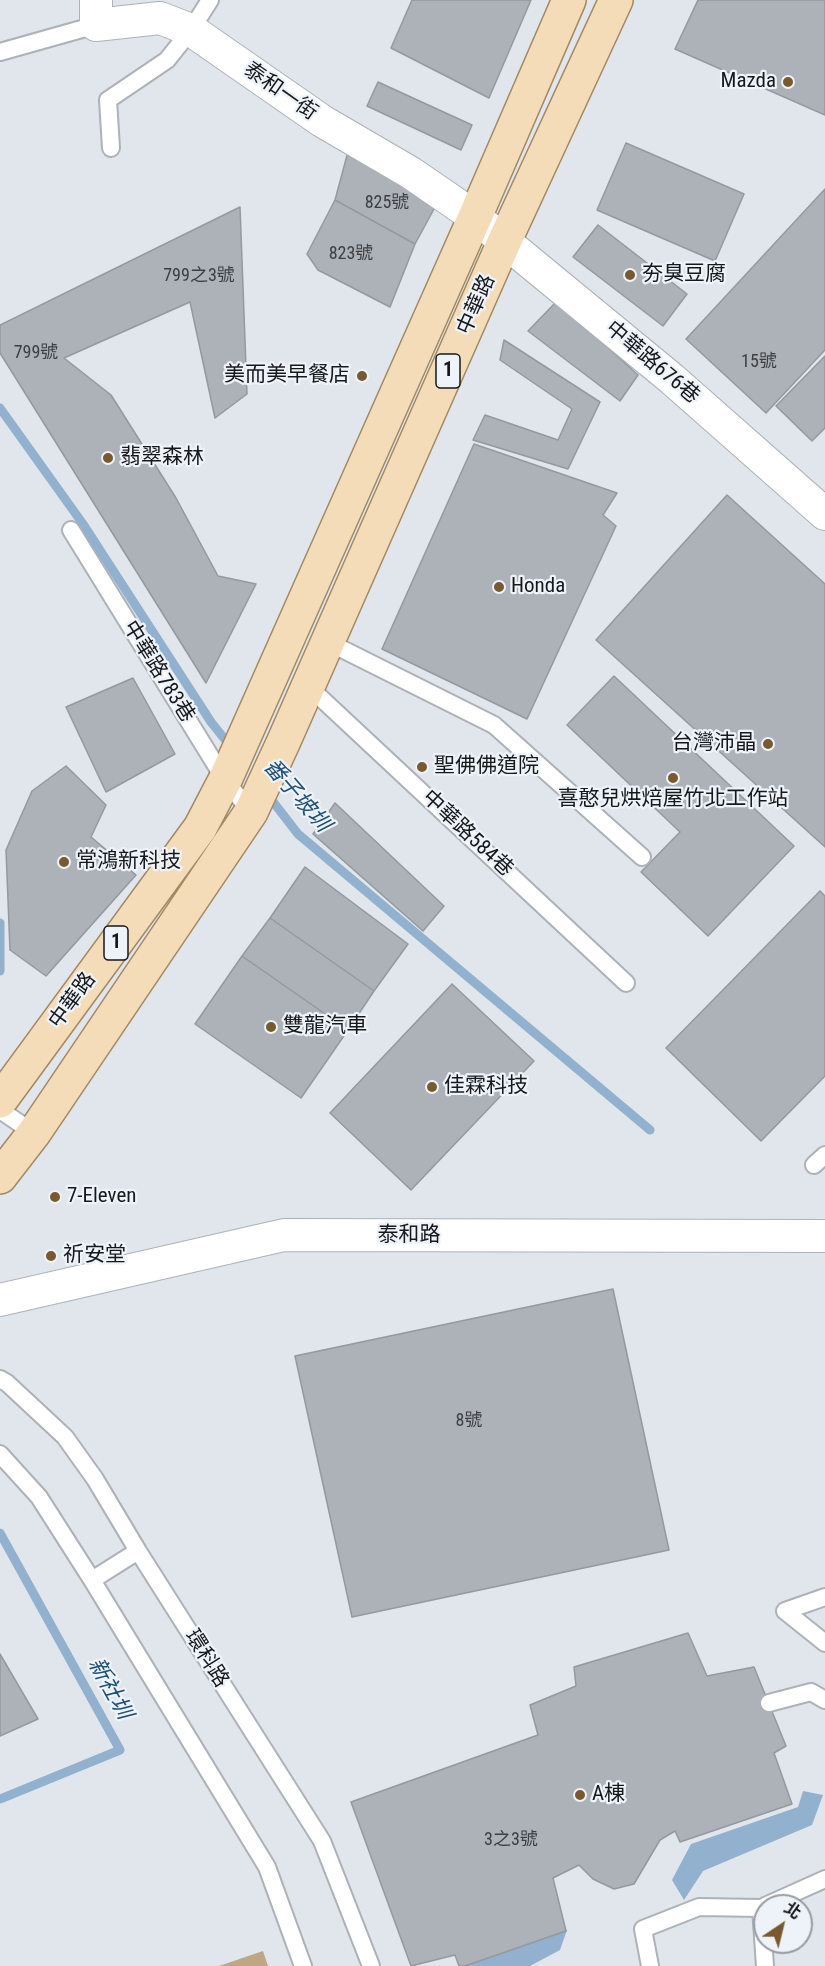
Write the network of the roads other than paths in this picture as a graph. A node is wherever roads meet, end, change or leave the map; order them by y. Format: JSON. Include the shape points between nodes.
{"nodes":[{"id":1,"x":210,"y":0,"type":"edge"},
{"id":2,"x":569,"y":0,"type":"edge"},
{"id":3,"x":616,"y":0,"type":"edge"},
{"id":4,"x":96,"y":12,"type":"edge"},
{"id":5,"x":191,"y":30,"type":"junction"},
{"id":6,"x":0,"y":52,"type":"edge"},
{"id":7,"x":111,"y":148,"type":"dead end"},
{"id":8,"x":476,"y":217,"type":"junction"},
{"id":9,"x":505,"y":240,"type":"junction"},
{"id":10,"x":825,"y":514,"type":"edge"},
{"id":11,"x":70,"y":530,"type":"dead end"},
{"id":12,"x":328,"y":642,"type":"junction"},
{"id":13,"x":308,"y":686,"type":"junction"},
{"id":14,"x":225,"y":780,"type":"junction"},
{"id":15,"x":250,"y":812,"type":"junction"},
{"id":16,"x":642,"y":857,"type":"dead end"},
{"id":17,"x":626,"y":983,"type":"dead end"},
{"id":18,"x":0,"y":1101,"type":"edge"},
{"id":19,"x":0,"y":1110,"type":"edge"},
{"id":20,"x":34,"y":1133,"type":"junction"},
{"id":21,"x":0,"y":1177,"type":"edge"},
{"id":22,"x":825,"y":1236,"type":"edge"},
{"id":23,"x":0,"y":1300,"type":"edge"},
{"id":24,"x":0,"y":1379,"type":"edge"},
{"id":25,"x":0,"y":1454,"type":"edge"},
{"id":26,"x":138,"y":1551,"type":"junction"},
{"id":27,"x":92,"y":1580,"type":"junction"},
{"id":28,"x":825,"y":1597,"type":"edge"},
{"id":29,"x":825,"y":1642,"type":"edge"},
{"id":30,"x":825,"y":1700,"type":"edge"},
{"id":31,"x":769,"y":1703,"type":"dead end"},
{"id":32,"x":825,"y":1879,"type":"edge"},
{"id":33,"x":792,"y":1894,"type":"edge"},
{"id":34,"x":753,"y":1907,"type":"edge"},
{"id":35,"x":303,"y":1966,"type":"edge"},
{"id":36,"x":371,"y":1966,"type":"edge"},
{"id":37,"x":650,"y":1966,"type":"edge"}],
"edges":[{"from":1,"to":5,"type":"lane"},
{"from":2,"to":8,"type":"main road","name":"中華路","number":"1"},
{"from":3,"to":9,"type":"main road","name":"中華路","number":"1"},
{"from":4,"to":5,"type":"street","name":"泰和一街","via":[[160,18]]},
{"from":4,"to":6,"type":"lane"},
{"from":5,"to":7,"type":"lane","via":[[167,60],[108,99]]},
{"from":5,"to":8,"type":"street","name":"泰和一街","via":[[322,121]]},
{"from":8,"to":9,"type":"street","name":"中華路676巷"},
{"from":8,"to":14,"type":"main road","name":"中華路","number":"1"},
{"from":9,"to":10,"type":"street","name":"中華路676巷","via":[[672,379]]},
{"from":9,"to":12,"type":"main road","name":"中華路","number":"1"},
{"from":11,"to":14,"type":"lane","name":"中華路783巷"},
{"from":12,"to":13,"type":"main road","name":"中華路","number":"1"},
{"from":12,"to":16,"type":"lane","via":[[494,725]]},
{"from":13,"to":15,"type":"main road","name":"中華路","number":"1"},
{"from":13,"to":17,"type":"lane","name":"中華路584巷"},
{"from":14,"to":15,"type":"lane","name":"中華路783巷"},
{"from":14,"to":18,"type":"main road","name":"中華路","number":"1","via":[[200,828]]},
{"from":15,"to":20,"type":"main road","name":"中華路","number":"1"},
{"from":19,"to":20,"type":"lane"},
{"from":20,"to":21,"type":"main road","number":"1"},
{"from":22,"to":23,"type":"street","name":"泰和路","via":[[284,1236]]},
{"from":24,"to":26,"type":"lane","name":"環科路","via":[[65,1437]]},
{"from":25,"to":27,"type":"lane","via":[[39,1497]]},
{"from":26,"to":27,"type":"lane"},
{"from":26,"to":36,"type":"lane","name":"環科路","via":[[322,1841]]},
{"from":27,"to":35,"type":"lane","via":[[267,1867]]},
{"from":28,"to":29,"type":"lane","via":[[785,1611]]},
{"from":30,"to":31,"type":"lane","via":[[811,1692]]},
{"from":32,"to":33,"type":"lane"},
{"from":34,"to":37,"type":"lane","via":[[699,1907],[643,1929]]}]}
